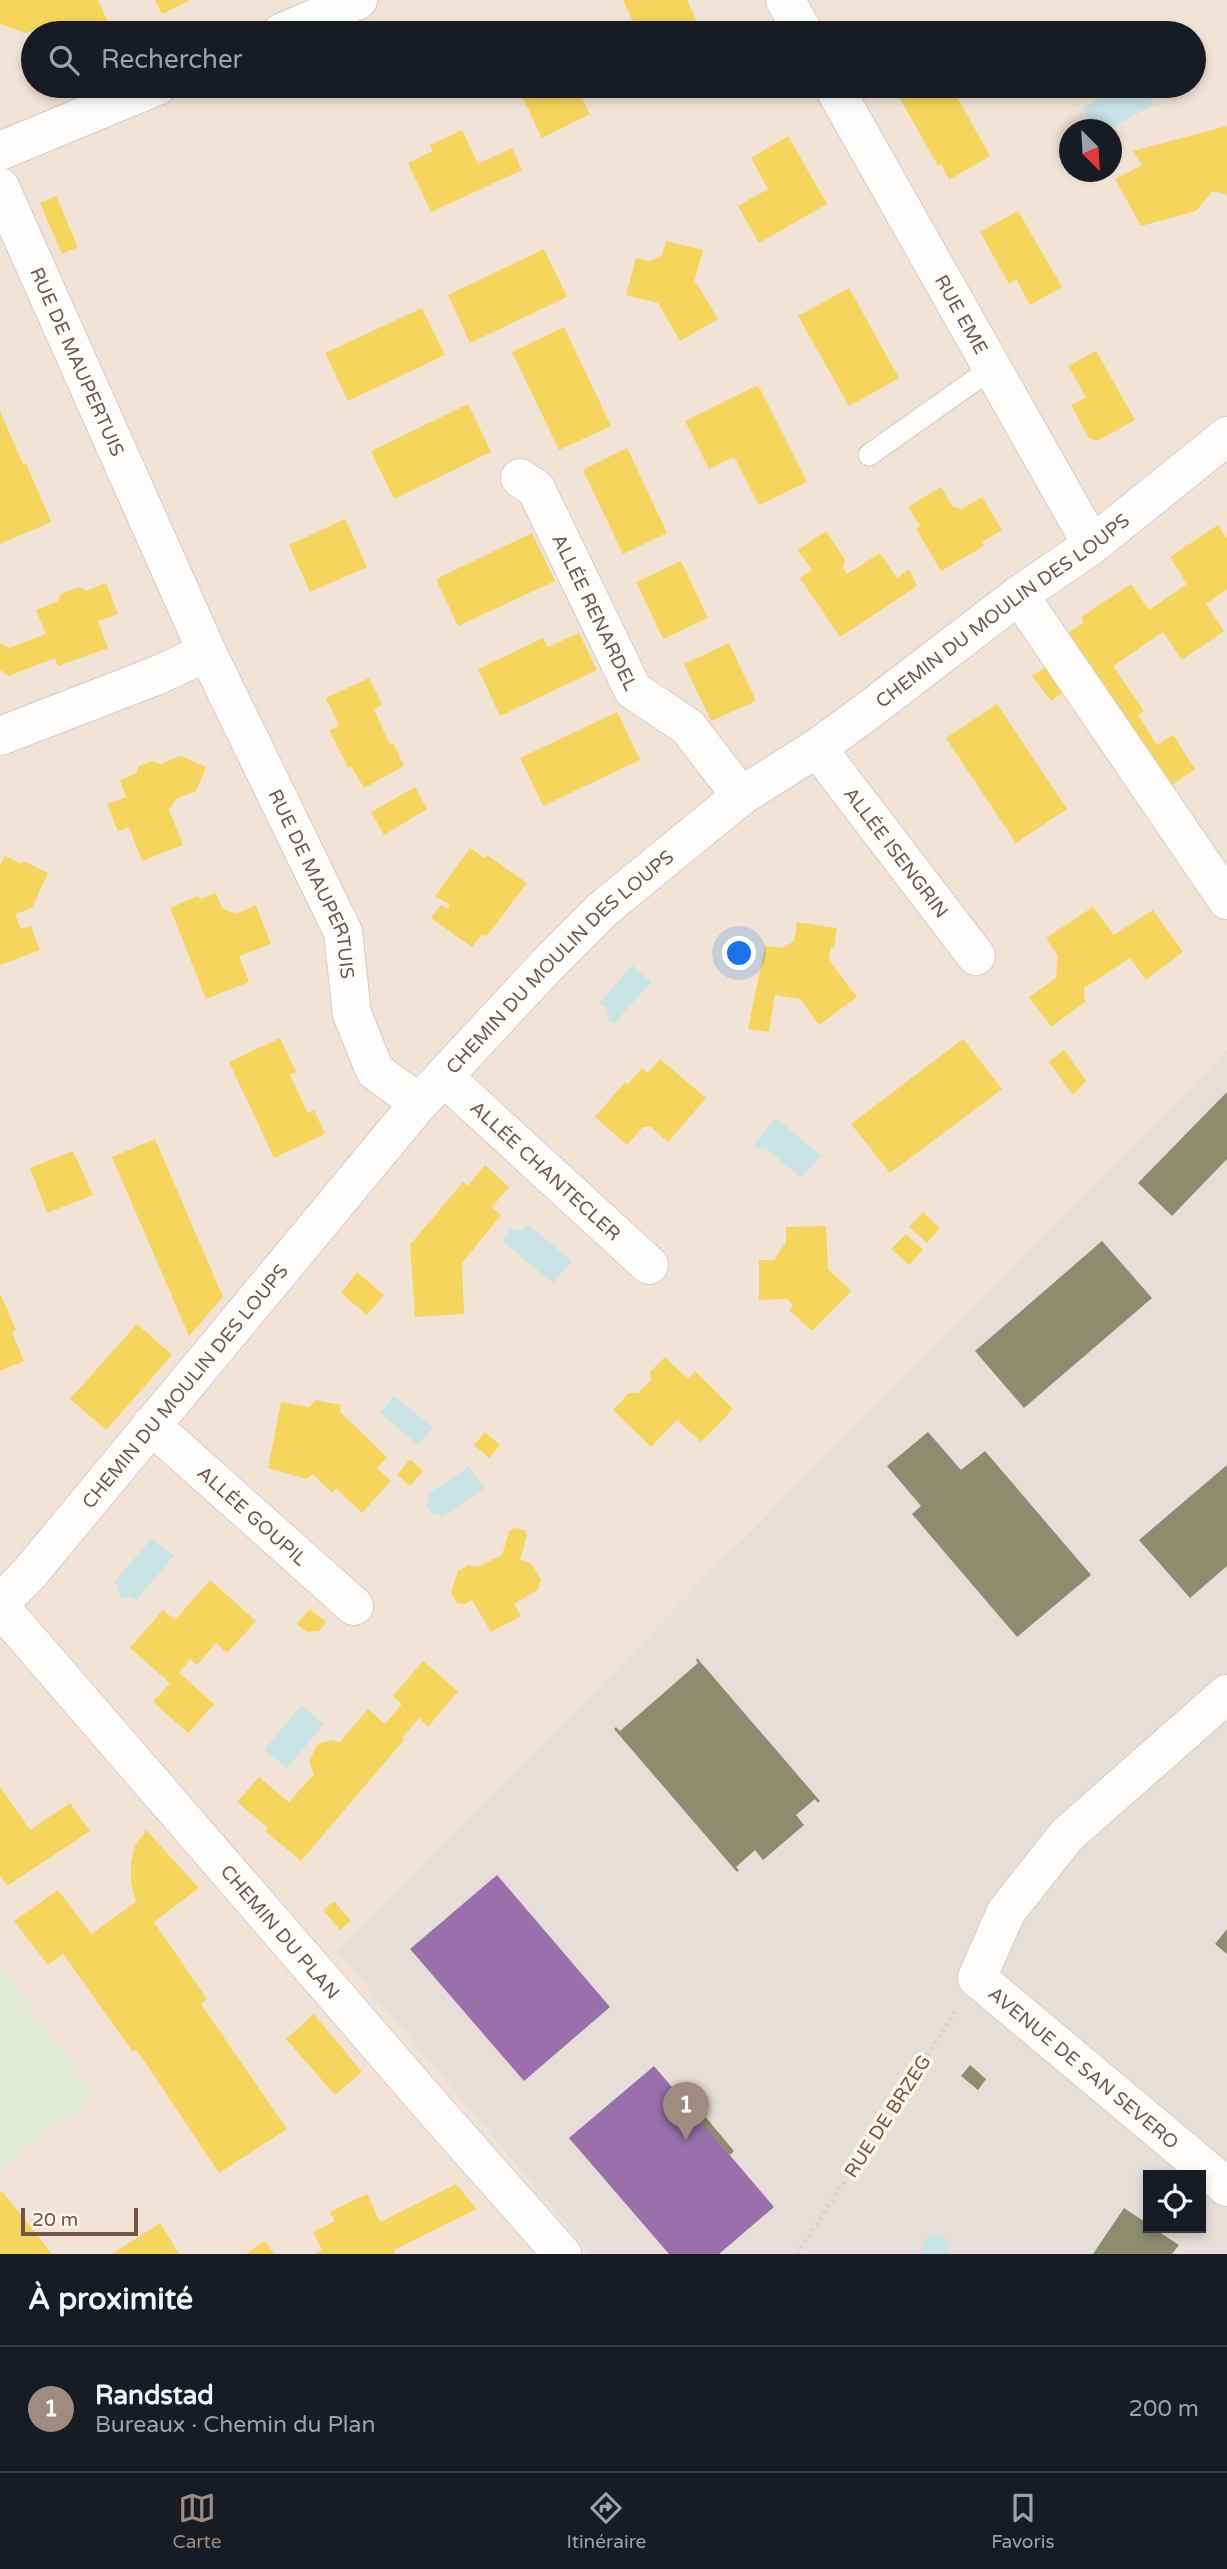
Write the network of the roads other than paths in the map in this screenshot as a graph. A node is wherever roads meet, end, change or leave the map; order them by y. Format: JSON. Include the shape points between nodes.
{"nodes":[{"id":1,"x":358,"y":0,"type":"edge"},
{"id":2,"x":785,"y":0,"type":"edge"},
{"id":3,"x":309,"y":21,"type":"edge"},
{"id":4,"x":797,"y":21,"type":"edge"},
{"id":5,"x":129,"y":98,"type":"edge"},
{"id":6,"x":840,"y":98,"type":"edge"},
{"id":7,"x":0,"y":151,"type":"edge"},
{"id":8,"x":0,"y":187,"type":"edge"},
{"id":9,"x":992,"y":368,"type":"junction"},
{"id":10,"x":1227,"y":436,"type":"edge"},
{"id":11,"x":869,"y":455,"type":"dead end"},
{"id":12,"x":520,"y":478,"type":"dead end"},
{"id":13,"x":1092,"y":545,"type":"junction"},
{"id":14,"x":1020,"y":595,"type":"junction"},
{"id":15,"x":207,"y":652,"type":"junction"},
{"id":16,"x":0,"y":736,"type":"edge"},
{"id":17,"x":817,"y":748,"type":"junction"},
{"id":18,"x":741,"y":796,"type":"junction"},
{"id":19,"x":1227,"y":900,"type":"edge"},
{"id":20,"x":976,"y":956,"type":"dead end"},
{"id":21,"x":432,"y":1090,"type":"junction"},
{"id":22,"x":649,"y":1265,"type":"dead end"},
{"id":23,"x":151,"y":1425,"type":"junction"},
{"id":24,"x":0,"y":1605,"type":"edge"},
{"id":25,"x":354,"y":1606,"type":"dead end"},
{"id":26,"x":1227,"y":1694,"type":"edge"},
{"id":27,"x":1227,"y":2187,"type":"edge"},
{"id":28,"x":562,"y":2254,"type":"edge"}],
"edges":[{"from":1,"to":3,"type":"street"},
{"from":2,"to":4,"type":"street"},
{"from":5,"to":7,"type":"street"},
{"from":6,"to":9,"type":"street","name":"RUE EME"},
{"from":8,"to":15,"type":"street","name":"RUE DE MAUPERTUIS"},
{"from":9,"to":11,"type":"lane"},
{"from":9,"to":13,"type":"street","name":"RUE EME"},
{"from":10,"to":13,"type":"street","name":"CHEMIN DU MOULIN DES LOUPS"},
{"from":12,"to":18,"type":"street","name":"ALLÉE RENARDEL","via":[[536,489],[633,690],[688,727]]},
{"from":13,"to":14,"type":"street","name":"CHEMIN DU MOULIN DES LOUPS"},
{"from":14,"to":17,"type":"street","name":"CHEMIN DU MOULIN DES LOUPS"},
{"from":14,"to":19,"type":"street"},
{"from":15,"to":16,"type":"street"},
{"from":15,"to":21,"type":"street","name":"RUE DE MAUPERTUIS","via":[[343,933],[352,1014],[376,1071]]},
{"from":17,"to":18,"type":"street","name":"CHEMIN DU MOULIN DES LOUPS"},
{"from":17,"to":20,"type":"street","name":"ALLÉE ISENGRIN"},
{"from":18,"to":21,"type":"street","name":"CHEMIN DU MOULIN DES LOUPS","via":[[603,909]]},
{"from":21,"to":22,"type":"street","name":"ALLÉE CHANTECLER"},
{"from":21,"to":23,"type":"street","name":"CHEMIN DU MOULIN DES LOUPS"},
{"from":23,"to":24,"type":"street","name":"CHEMIN DU MOULIN DES LOUPS"},
{"from":23,"to":25,"type":"street","name":"ALLÉE GOUPIL"},
{"from":24,"to":28,"type":"street","name":"CHEMIN DU PLAN"},
{"from":26,"to":27,"type":"street","name":"AVENUE DE SAN SEVERO","via":[[1066,1835],[1006,1912],[977,1978]]}]}
